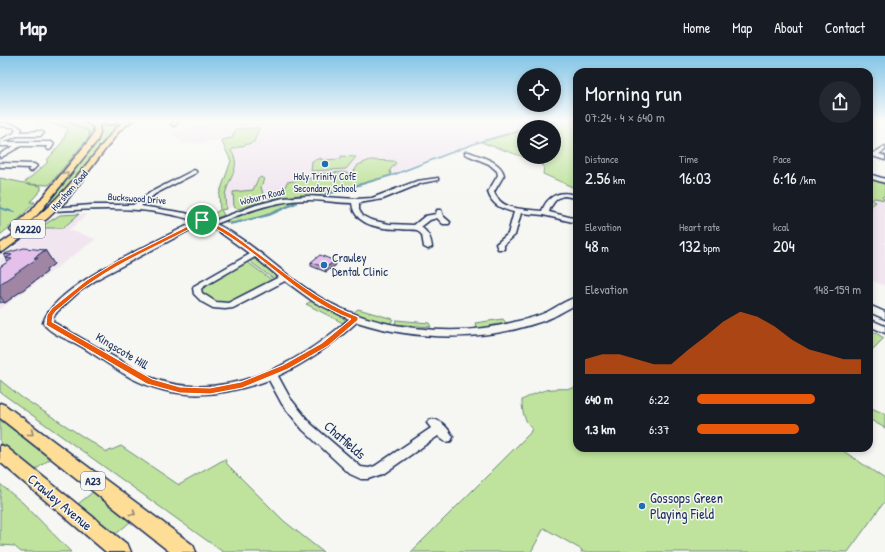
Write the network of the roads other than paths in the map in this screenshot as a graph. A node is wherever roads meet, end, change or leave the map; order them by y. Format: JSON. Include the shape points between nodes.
{"nodes":[{"id":1,"x":11,"y":144,"type":"edge"},
{"id":2,"x":46,"y":144,"type":"edge"},
{"id":3,"x":51,"y":144,"type":"edge"},
{"id":4,"x":90,"y":144,"type":"edge"},
{"id":5,"x":106,"y":144,"type":"edge"},
{"id":6,"x":19,"y":145,"type":"junction"},
{"id":7,"x":49,"y":148,"type":"dead end"},
{"id":8,"x":885,"y":148,"type":"edge"},
{"id":9,"x":467,"y":153,"type":"dead end"},
{"id":10,"x":873,"y":153,"type":"edge"},
{"id":11,"x":873,"y":155,"type":"edge"},
{"id":12,"x":0,"y":156,"type":"edge"},
{"id":13,"x":885,"y":158,"type":"edge"},
{"id":14,"x":0,"y":165,"type":"edge"},
{"id":15,"x":31,"y":170,"type":"dead end"},
{"id":16,"x":194,"y":172,"type":"dead end"},
{"id":17,"x":873,"y":177,"type":"edge"},
{"id":18,"x":446,"y":180,"type":"dead end"},
{"id":19,"x":885,"y":181,"type":"edge"},
{"id":20,"x":572,"y":196,"type":"dead end"},
{"id":21,"x":355,"y":202,"type":"junction"},
{"id":22,"x":135,"y":207,"type":"junction"},
{"id":23,"x":54,"y":208,"type":"junction"},
{"id":24,"x":518,"y":211,"type":"junction"},
{"id":25,"x":545,"y":213,"type":"junction"},
{"id":26,"x":573,"y":220,"type":"edge"},
{"id":27,"x":206,"y":222,"type":"junction"},
{"id":28,"x":446,"y":222,"type":"dead end"},
{"id":29,"x":416,"y":227,"type":"junction"},
{"id":30,"x":0,"y":242,"type":"edge"},
{"id":31,"x":428,"y":247,"type":"dead end"},
{"id":32,"x":501,"y":247,"type":"dead end"},
{"id":33,"x":0,"y":249,"type":"edge"},
{"id":34,"x":255,"y":254,"type":"junction"},
{"id":35,"x":285,"y":277,"type":"junction"},
{"id":36,"x":573,"y":302,"type":"edge"},
{"id":37,"x":873,"y":310,"type":"edge"},
{"id":38,"x":885,"y":316,"type":"edge"},
{"id":39,"x":356,"y":318,"type":"junction"},
{"id":40,"x":873,"y":324,"type":"edge"},
{"id":41,"x":885,"y":330,"type":"edge"},
{"id":42,"x":271,"y":374,"type":"junction"},
{"id":43,"x":0,"y":409,"type":"edge"},
{"id":44,"x":440,"y":430,"type":"dead end"},
{"id":45,"x":0,"y":452,"type":"edge"},
{"id":46,"x":121,"y":552,"type":"edge"},
{"id":47,"x":186,"y":552,"type":"edge"}],
"edges":[{"from":1,"to":6,"type":"street"},
{"from":2,"to":6,"type":"street"},
{"from":3,"to":7,"type":"street"},
{"from":30,"to":4,"type":"main road","name":"Horsham Road","number":"A2220","one_way":true,"via":[[35,212]]},
{"from":5,"to":23,"type":"main road","name":"Horsham Road","number":"A2220","via":[[70,192]]},
{"from":6,"to":12,"type":"street"},
{"from":8,"to":10,"type":"street"},
{"from":9,"to":24,"type":"street","via":[[491,163],[500,170],[501,175],[492,189],[491,196],[499,205]]},
{"from":11,"to":13,"type":"street"},
{"from":14,"to":15,"type":"street","via":[[34,166]]},
{"from":16,"to":22,"type":"street","via":[[153,193]]},
{"from":17,"to":19,"type":"street"},
{"from":18,"to":21,"type":"street","name":"Woburn Road","via":[[436,177],[388,196]]},
{"from":20,"to":25,"type":"street","via":[[564,194],[554,198],[548,204]]},
{"from":21,"to":27,"type":"street","name":"Woburn Road","via":[[308,198],[288,200]]},
{"from":21,"to":29,"type":"street","via":[[354,207],[358,214],[371,222],[392,227]]},
{"from":22,"to":23,"type":"street","name":"Buckswood Drive"},
{"from":22,"to":27,"type":"street","name":"Buckswood Drive","via":[[166,211]]},
{"from":23,"to":33,"type":"main road","name":"Horsham Road","number":"A2220"},
{"from":24,"to":25,"type":"street"},
{"from":24,"to":32,"type":"street","via":[[512,231],[500,244]]},
{"from":25,"to":26,"type":"street"},
{"from":27,"to":34,"type":"street","name":"Buckswood Drive","via":[[224,231]]},
{"from":27,"to":42,"type":"street","name":"Kingscote Hill","via":[[118,264],[89,281],[54,310],[48,323],[138,376],[165,387],[210,391],[242,385]]},
{"from":28,"to":29,"type":"street","via":[[439,213]]},
{"from":29,"to":31,"type":"street","via":[[427,236]]},
{"from":34,"to":35,"type":"street","name":"Buckswood Drive"},
{"from":34,"to":35,"type":"street","via":[[200,285],[197,288],[198,294],[214,305],[230,306]]},
{"from":35,"to":39,"type":"street","name":"Buckswood Drive","via":[[318,301]]},
{"from":36,"to":39,"type":"street","name":"Buckswood Drive","via":[[525,322],[466,332],[408,330]]},
{"from":37,"to":38,"type":"street"},
{"from":39,"to":42,"type":"street","name":"Kingscote Hill","via":[[325,345]]},
{"from":40,"to":41,"type":"street"},
{"from":42,"to":44,"type":"street","name":"Chatfields","via":[[286,401],[307,427],[354,470],[362,474],[371,474],[379,470]]},
{"from":43,"to":47,"type":"main road","number":"A23","one_way":true},
{"from":45,"to":46,"type":"main road","name":"Crawley Avenue"}]}
